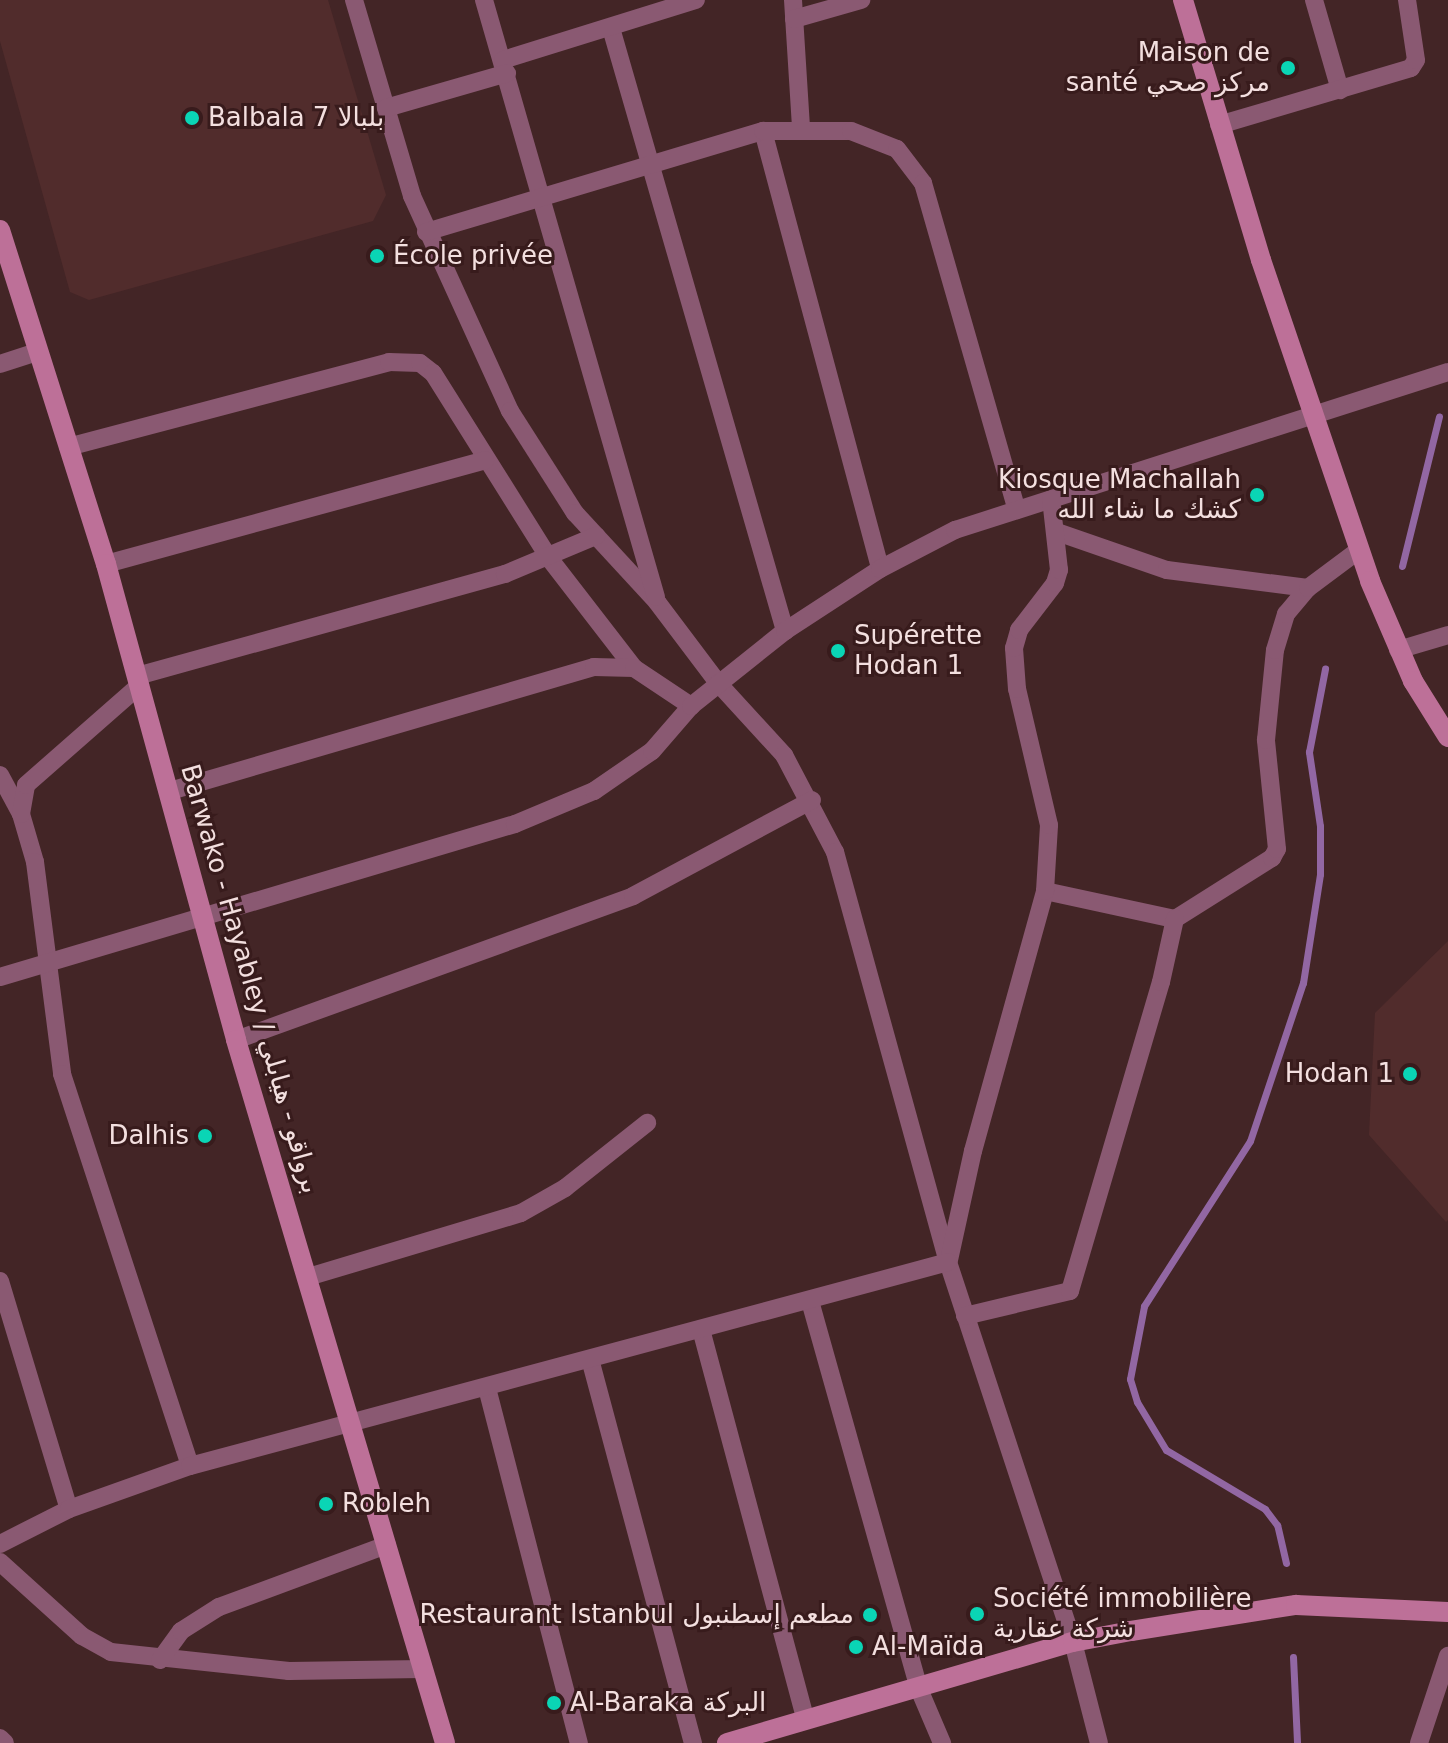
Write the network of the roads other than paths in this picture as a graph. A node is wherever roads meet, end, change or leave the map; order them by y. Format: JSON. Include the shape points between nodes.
{"nodes":[{"id":1,"x":354,"y":0,"type":"edge"},
{"id":2,"x":484,"y":0,"type":"edge"},
{"id":3,"x":696,"y":0,"type":"edge"},
{"id":4,"x":861,"y":0,"type":"edge"},
{"id":5,"x":1183,"y":0,"type":"edge"},
{"id":6,"x":1314,"y":0,"type":"edge"},
{"id":7,"x":1407,"y":0,"type":"edge"},
{"id":8,"x":794,"y":10,"type":"edge"},
{"id":9,"x":611,"y":28,"type":"junction"},
{"id":10,"x":505,"y":67,"type":"junction"},
{"id":11,"x":1340,"y":90,"type":"junction"},
{"id":12,"x":386,"y":108,"type":"junction"},
{"id":13,"x":1219,"y":125,"type":"junction"},
{"id":14,"x":801,"y":127,"type":"junction"},
{"id":15,"x":763,"y":131,"type":"junction"},
{"id":16,"x":651,"y":163,"type":"junction"},
{"id":17,"x":543,"y":197,"type":"junction"},
{"id":18,"x":0,"y":230,"type":"edge"},
{"id":19,"x":426,"y":232,"type":"junction"},
{"id":20,"x":38,"y":352,"type":"junction"},
{"id":21,"x":0,"y":364,"type":"edge"},
{"id":22,"x":1448,"y":372,"type":"edge"},
{"id":23,"x":1311,"y":413,"type":"junction"},
{"id":24,"x":68,"y":447,"type":"junction"},
{"id":25,"x":485,"y":460,"type":"junction"},
{"id":26,"x":1051,"y":499,"type":"junction"},
{"id":27,"x":1017,"y":510,"type":"junction"},
{"id":28,"x":1057,"y":532,"type":"junction"},
{"id":29,"x":596,"y":536,"type":"junction"},
{"id":30,"x":1359,"y":550,"type":"junction"},
{"id":31,"x":549,"y":558,"type":"junction"},
{"id":32,"x":106,"y":564,"type":"junction"},
{"id":33,"x":880,"y":569,"type":"junction"},
{"id":34,"x":1308,"y":588,"type":"junction"},
{"id":35,"x":657,"y":602,"type":"junction"},
{"id":36,"x":785,"y":631,"type":"junction"},
{"id":37,"x":1448,"y":635,"type":"edge"},
{"id":38,"x":1398,"y":650,"type":"junction"},
{"id":39,"x":634,"y":668,"type":"junction"},
{"id":40,"x":138,"y":680,"type":"junction"},
{"id":41,"x":718,"y":683,"type":"junction"},
{"id":42,"x":691,"y":706,"type":"junction"},
{"id":43,"x":1448,"y":737,"type":"edge"},
{"id":44,"x":0,"y":775,"type":"edge"},
{"id":45,"x":170,"y":791,"type":"junction"},
{"id":46,"x":812,"y":800,"type":"junction"},
{"id":47,"x":21,"y":814,"type":"junction"},
{"id":48,"x":1045,"y":891,"type":"junction"},
{"id":49,"x":203,"y":917,"type":"junction"},
{"id":50,"x":1175,"y":919,"type":"junction"},
{"id":51,"x":44,"y":962,"type":"junction"},
{"id":52,"x":0,"y":977,"type":"edge"},
{"id":53,"x":236,"y":1040,"type":"junction"},
{"id":54,"x":647,"y":1123,"type":"dead end"},
{"id":55,"x":948,"y":1262,"type":"junction"},
{"id":56,"x":308,"y":1277,"type":"junction"},
{"id":57,"x":0,"y":1281,"type":"edge"},
{"id":58,"x":810,"y":1301,"type":"junction"},
{"id":59,"x":965,"y":1316,"type":"junction"},
{"id":60,"x":702,"y":1333,"type":"junction"},
{"id":61,"x":590,"y":1359,"type":"junction"},
{"id":62,"x":487,"y":1388,"type":"junction"},
{"id":63,"x":352,"y":1421,"type":"junction"},
{"id":64,"x":190,"y":1466,"type":"junction"},
{"id":65,"x":69,"y":1509,"type":"junction"},
{"id":66,"x":0,"y":1544,"type":"edge"},
{"id":67,"x":387,"y":1545,"type":"junction"},
{"id":68,"x":0,"y":1562,"type":"edge"},
{"id":69,"x":1448,"y":1612,"type":"edge"},
{"id":70,"x":1073,"y":1642,"type":"junction"},
{"id":71,"x":1448,"y":1656,"type":"edge"},
{"id":72,"x":160,"y":1660,"type":"junction"},
{"id":73,"x":422,"y":1669,"type":"junction"},
{"id":74,"x":919,"y":1689,"type":"junction"},
{"id":75,"x":806,"y":1720,"type":"junction"},
{"id":76,"x":0,"y":1738,"type":"edge"},
{"id":77,"x":5,"y":1743,"type":"edge"},
{"id":78,"x":445,"y":1743,"type":"edge"},
{"id":79,"x":579,"y":1743,"type":"edge"},
{"id":80,"x":693,"y":1743,"type":"edge"},
{"id":81,"x":727,"y":1743,"type":"edge"},
{"id":82,"x":942,"y":1743,"type":"edge"},
{"id":83,"x":1099,"y":1743,"type":"edge"},
{"id":84,"x":1419,"y":1743,"type":"edge"}],
"edges":[{"from":1,"to":12,"type":"street"},
{"from":2,"to":10,"type":"street"},
{"from":3,"to":9,"type":"street"},
{"from":4,"to":8,"type":"street"},
{"from":5,"to":13,"type":"main road"},
{"from":6,"to":11,"type":"street"},
{"from":7,"to":11,"type":"street","via":[[1415,64]]},
{"from":8,"to":14,"type":"street"},
{"from":9,"to":10,"type":"street"},
{"from":9,"to":16,"type":"street"},
{"from":10,"to":12,"type":"street"},
{"from":10,"to":17,"type":"street"},
{"from":11,"to":13,"type":"street"},
{"from":12,"to":19,"type":"street"},
{"from":13,"to":23,"type":"main road"},
{"from":14,"to":15,"type":"street"},
{"from":14,"to":27,"type":"street","via":[[851,131],[897,149],[923,183]]},
{"from":15,"to":16,"type":"street"},
{"from":15,"to":33,"type":"street"},
{"from":16,"to":17,"type":"street"},
{"from":16,"to":36,"type":"street"},
{"from":17,"to":19,"type":"street"},
{"from":17,"to":35,"type":"street"},
{"from":18,"to":20,"type":"main road","name":"Barwako - Hayabley / برواقو - هيابلي"},
{"from":19,"to":29,"type":"street","via":[[510,411]]},
{"from":20,"to":21,"type":"street"},
{"from":20,"to":24,"type":"main road","name":"Barwako - Hayabley / برواقو - هيابلي"},
{"from":22,"to":23,"type":"street"},
{"from":23,"to":26,"type":"street"},
{"from":23,"to":30,"type":"main road"},
{"from":24,"to":25,"type":"street","via":[[406,361],[433,373]]},
{"from":24,"to":32,"type":"main road","name":"Barwako - Hayabley / برواقو - هيابلي"},
{"from":25,"to":31,"type":"street"},
{"from":25,"to":32,"type":"street"},
{"from":26,"to":27,"type":"street"},
{"from":26,"to":28,"type":"street"},
{"from":27,"to":33,"type":"street","via":[[955,530]]},
{"from":28,"to":34,"type":"street","via":[[1167,570]]},
{"from":28,"to":48,"type":"street","via":[[1055,583],[1019,630],[1014,648],[1023,721],[1049,825]]},
{"from":29,"to":31,"type":"street"},
{"from":29,"to":35,"type":"street"},
{"from":30,"to":34,"type":"street"},
{"from":30,"to":38,"type":"main road"},
{"from":31,"to":39,"type":"street"},
{"from":31,"to":40,"type":"street"},
{"from":32,"to":40,"type":"main road","name":"Barwako - Hayabley / برواقو - هيابلي"},
{"from":33,"to":36,"type":"street"},
{"from":34,"to":50,"type":"street","via":[[1286,614],[1268,688],[1267,776],[1277,849],[1241,880]]},
{"from":35,"to":41,"type":"street"},
{"from":36,"to":41,"type":"street"},
{"from":37,"to":38,"type":"street"},
{"from":38,"to":43,"type":"main road"},
{"from":39,"to":42,"type":"street"},
{"from":39,"to":45,"type":"street","via":[[594,667]]},
{"from":40,"to":45,"type":"main road","name":"Barwako - Hayabley / برواقو - هيابلي"},
{"from":40,"to":47,"type":"street","via":[[26,785]]},
{"from":41,"to":42,"type":"street"},
{"from":41,"to":46,"type":"street","via":[[784,755]]},
{"from":42,"to":49,"type":"street","via":[[652,751],[594,791],[515,824]]},
{"from":44,"to":47,"type":"street"},
{"from":45,"to":49,"type":"main road","name":"Barwako - Hayabley / برواقو - هيابلي"},
{"from":46,"to":53,"type":"street","via":[[633,896]]},
{"from":46,"to":55,"type":"street","via":[[835,852]]},
{"from":47,"to":51,"type":"street","via":[[35,862]]},
{"from":48,"to":50,"type":"street"},
{"from":48,"to":55,"type":"street"},
{"from":49,"to":51,"type":"street"},
{"from":49,"to":53,"type":"main road","name":"Barwako - Hayabley / برواقو - هيابلي"},
{"from":50,"to":59,"type":"street","via":[[1070,1291]]},
{"from":51,"to":52,"type":"street"},
{"from":51,"to":64,"type":"street","via":[[62,1074]]},
{"from":53,"to":56,"type":"main road","name":"Barwako - Hayabley / برواقو - هيابلي"},
{"from":54,"to":56,"type":"street","via":[[565,1188],[521,1213]]},
{"from":55,"to":58,"type":"street"},
{"from":55,"to":59,"type":"street"},
{"from":56,"to":63,"type":"main road","name":"Barwako - Hayabley / برواقو - هيابلي"},
{"from":57,"to":65,"type":"street"},
{"from":58,"to":60,"type":"street"},
{"from":58,"to":74,"type":"street"},
{"from":59,"to":70,"type":"street"},
{"from":60,"to":61,"type":"street"},
{"from":60,"to":75,"type":"street"},
{"from":61,"to":62,"type":"street"},
{"from":61,"to":80,"type":"street"},
{"from":62,"to":63,"type":"street"},
{"from":62,"to":79,"type":"street"},
{"from":63,"to":64,"type":"street"},
{"from":63,"to":67,"type":"main road","name":"Barwako - Hayabley / برواقو - هيابلي"},
{"from":64,"to":65,"type":"street"},
{"from":65,"to":66,"type":"street"},
{"from":67,"to":72,"type":"street","via":[[219,1607],[181,1631]]},
{"from":67,"to":73,"type":"main road","name":"Barwako - Hayabley / برواقو - هيابلي"},
{"from":68,"to":72,"type":"street","via":[[82,1636],[111,1652]]},
{"from":69,"to":70,"type":"main road","via":[[1363,1604],[1296,1605]]},
{"from":70,"to":74,"type":"main road"},
{"from":70,"to":83,"type":"street"},
{"from":71,"to":84,"type":"street"},
{"from":72,"to":73,"type":"street","via":[[346,1673]]},
{"from":73,"to":78,"type":"main road","name":"Barwako - Hayabley / برواقو - هيابلي"},
{"from":74,"to":75,"type":"main road"},
{"from":74,"to":82,"type":"street"},
{"from":75,"to":81,"type":"main road"},
{"from":76,"to":77,"type":"street"}]}
